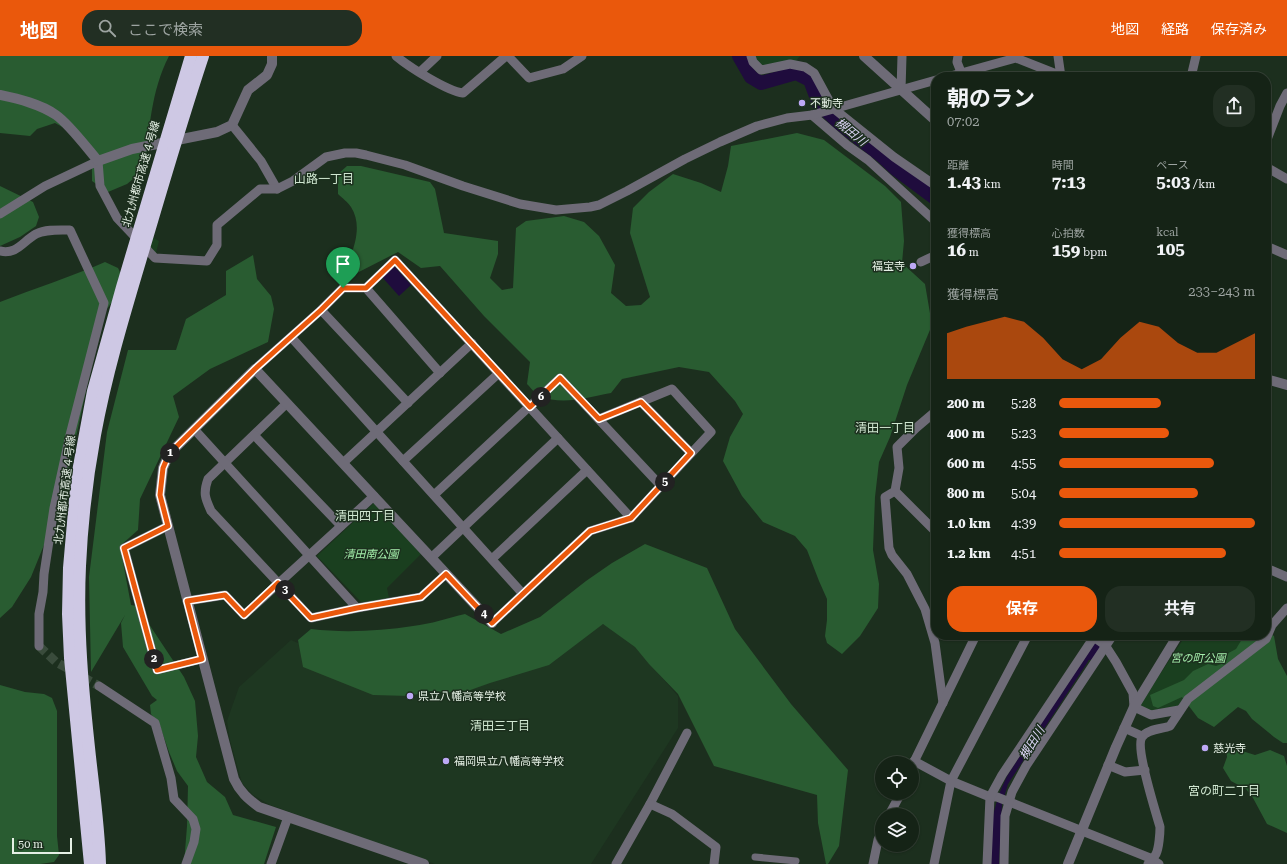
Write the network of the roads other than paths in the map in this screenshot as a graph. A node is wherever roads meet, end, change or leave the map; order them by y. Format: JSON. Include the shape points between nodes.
{"nodes":[{"id":1,"x":191,"y":56,"type":"edge"},
{"id":2,"x":203,"y":56,"type":"edge"},
{"id":3,"x":272,"y":56,"type":"edge"},
{"id":4,"x":396,"y":56,"type":"edge"},
{"id":5,"x":437,"y":56,"type":"edge"},
{"id":6,"x":507,"y":56,"type":"edge"},
{"id":7,"x":582,"y":56,"type":"edge"},
{"id":8,"x":751,"y":56,"type":"edge"},
{"id":9,"x":864,"y":56,"type":"edge"},
{"id":10,"x":902,"y":56,"type":"edge"},
{"id":11,"x":958,"y":56,"type":"edge"},
{"id":12,"x":1058,"y":56,"type":"edge"},
{"id":13,"x":1196,"y":56,"type":"edge"},
{"id":14,"x":1016,"y":57,"type":"edge"},
{"id":15,"x":420,"y":72,"type":"junction"},
{"id":16,"x":961,"y":72,"type":"edge"},
{"id":17,"x":971,"y":72,"type":"edge"},
{"id":18,"x":1050,"y":72,"type":"edge"},
{"id":19,"x":1061,"y":72,"type":"edge"},
{"id":20,"x":1192,"y":72,"type":"edge"},
{"id":21,"x":931,"y":81,"type":"edge"},
{"id":22,"x":901,"y":90,"type":"junction"},
{"id":23,"x":1287,"y":93,"type":"edge"},
{"id":24,"x":0,"y":95,"type":"edge"},
{"id":25,"x":180,"y":108,"type":"junction"},
{"id":26,"x":833,"y":108,"type":"junction"},
{"id":27,"x":815,"y":114,"type":"junction"},
{"id":28,"x":931,"y":117,"type":"edge"},
{"id":29,"x":232,"y":124,"type":"junction"},
{"id":30,"x":1271,"y":129,"type":"edge"},
{"id":31,"x":98,"y":161,"type":"junction"},
{"id":32,"x":1271,"y":170,"type":"edge"},
{"id":33,"x":1287,"y":179,"type":"edge"},
{"id":34,"x":931,"y":183,"type":"edge"},
{"id":35,"x":277,"y":189,"type":"junction"},
{"id":36,"x":0,"y":214,"type":"edge"},
{"id":37,"x":931,"y":217,"type":"edge"},
{"id":38,"x":1271,"y":248,"type":"edge"},
{"id":39,"x":0,"y":251,"type":"edge"},
{"id":40,"x":1287,"y":255,"type":"edge"},
{"id":41,"x":931,"y":257,"type":"edge"},
{"id":42,"x":921,"y":262,"type":"dead end"},
{"id":43,"x":127,"y":288,"type":"junction"},
{"id":44,"x":366,"y":288,"type":"junction"},
{"id":45,"x":321,"y":310,"type":"junction"},
{"id":46,"x":291,"y":337,"type":"junction"},
{"id":47,"x":472,"y":344,"type":"junction"},
{"id":48,"x":255,"y":369,"type":"junction"},
{"id":49,"x":440,"y":373,"type":"junction"},
{"id":50,"x":499,"y":373,"type":"junction"},
{"id":51,"x":1271,"y":380,"type":"edge"},
{"id":52,"x":1287,"y":385,"type":"edge"},
{"id":53,"x":641,"y":402,"type":"junction"},
{"id":54,"x":287,"y":403,"type":"junction"},
{"id":55,"x":408,"y":403,"type":"junction"},
{"id":56,"x":530,"y":407,"type":"junction"},
{"id":57,"x":931,"y":415,"type":"edge"},
{"id":58,"x":599,"y":419,"type":"junction"},
{"id":59,"x":194,"y":429,"type":"junction"},
{"id":60,"x":377,"y":432,"type":"junction"},
{"id":61,"x":254,"y":435,"type":"junction"},
{"id":62,"x":558,"y":438,"type":"junction"},
{"id":63,"x":691,"y":453,"type":"junction"},
{"id":64,"x":403,"y":461,"type":"junction"},
{"id":65,"x":225,"y":462,"type":"junction"},
{"id":66,"x":344,"y":463,"type":"junction"},
{"id":67,"x":587,"y":470,"type":"junction"},
{"id":68,"x":661,"y":486,"type":"junction"},
{"id":69,"x":895,"y":491,"type":"junction"},
{"id":70,"x":434,"y":495,"type":"junction"},
{"id":71,"x":374,"y":496,"type":"junction"},
{"id":72,"x":631,"y":518,"type":"junction"},
{"id":73,"x":168,"y":526,"type":"junction"},
{"id":74,"x":341,"y":526,"type":"junction"},
{"id":75,"x":463,"y":527,"type":"junction"},
{"id":76,"x":931,"y":527,"type":"edge"},
{"id":77,"x":309,"y":555,"type":"junction"},
{"id":78,"x":431,"y":558,"type":"junction"},
{"id":79,"x":492,"y":559,"type":"junction"},
{"id":80,"x":1271,"y":570,"type":"edge"},
{"id":81,"x":446,"y":574,"type":"junction"},
{"id":82,"x":1287,"y":577,"type":"edge"},
{"id":83,"x":278,"y":583,"type":"junction"},
{"id":84,"x":523,"y":594,"type":"junction"},
{"id":85,"x":187,"y":601,"type":"junction"},
{"id":86,"x":357,"y":608,"type":"junction"},
{"id":87,"x":1287,"y":608,"type":"edge"},
{"id":88,"x":492,"y":623,"type":"joint"},
{"id":89,"x":1271,"y":627,"type":"edge"},
{"id":90,"x":931,"y":632,"type":"edge"},
{"id":91,"x":933,"y":640,"type":"edge"},
{"id":92,"x":974,"y":640,"type":"edge"},
{"id":93,"x":1025,"y":640,"type":"edge"},
{"id":94,"x":1092,"y":640,"type":"edge"},
{"id":95,"x":1098,"y":640,"type":"edge"},
{"id":96,"x":1109,"y":640,"type":"edge"},
{"id":97,"x":1175,"y":640,"type":"edge"},
{"id":98,"x":1265,"y":640,"type":"edge"},
{"id":99,"x":1105,"y":645,"type":"junction"},
{"id":100,"x":40,"y":646,"type":"tunnel mouth"},
{"id":101,"x":202,"y":659,"type":"junction"},
{"id":102,"x":99,"y":686,"type":"tunnel mouth"},
{"id":103,"x":944,"y":703,"type":"junction"},
{"id":104,"x":1134,"y":707,"type":"junction"},
{"id":105,"x":1180,"y":710,"type":"junction"},
{"id":106,"x":1124,"y":728,"type":"junction"},
{"id":107,"x":687,"y":734,"type":"dead end"},
{"id":108,"x":1142,"y":736,"type":"junction"},
{"id":109,"x":917,"y":756,"type":"edge"},
{"id":110,"x":1108,"y":765,"type":"junction"},
{"id":111,"x":919,"y":767,"type":"edge"},
{"id":112,"x":1145,"y":770,"type":"junction"},
{"id":113,"x":951,"y":781,"type":"junction"},
{"id":114,"x":994,"y":797,"type":"junction"},
{"id":115,"x":1008,"y":802,"type":"junction"},
{"id":116,"x":650,"y":804,"type":"junction"},
{"id":117,"x":288,"y":817,"type":"junction"},
{"id":118,"x":1081,"y":831,"type":"junction"},
{"id":119,"x":99,"y":832,"type":"junction"},
{"id":120,"x":876,"y":852,"type":"edge"},
{"id":121,"x":755,"y":857,"type":"dead end"},
{"id":122,"x":796,"y":861,"type":"dead end"},
{"id":123,"x":1149,"y":861,"type":"edge"},
{"id":124,"x":90,"y":864,"type":"edge"},
{"id":125,"x":100,"y":864,"type":"edge"},
{"id":126,"x":105,"y":864,"type":"edge"},
{"id":127,"x":186,"y":864,"type":"edge"},
{"id":128,"x":271,"y":864,"type":"edge"},
{"id":129,"x":424,"y":864,"type":"edge"},
{"id":130,"x":616,"y":864,"type":"edge"},
{"id":131,"x":714,"y":864,"type":"edge"},
{"id":132,"x":873,"y":864,"type":"edge"},
{"id":133,"x":934,"y":864,"type":"edge"},
{"id":134,"x":987,"y":864,"type":"edge"},
{"id":135,"x":1004,"y":864,"type":"edge"},
{"id":136,"x":1068,"y":864,"type":"edge"},
{"id":137,"x":1159,"y":864,"type":"edge"}],
"edges":[{"from":1,"to":25,"type":"highway"},
{"from":2,"to":25,"type":"highway"},
{"from":3,"to":29,"type":"street","via":[[272,64],[267,75],[248,90]]},
{"from":4,"to":15,"type":"street"},
{"from":5,"to":15,"type":"street"},
{"from":6,"to":7,"type":"street","via":[[529,78],[563,69]]},
{"from":6,"to":15,"type":"street","via":[[463,93],[454,92]]},
{"from":8,"to":26,"type":"street","via":[[761,70],[790,64],[805,67],[814,73]]},
{"from":9,"to":22,"type":"street"},
{"from":10,"to":22,"type":"street"},
{"from":11,"to":16,"type":"street","via":[[957,62]]},
{"from":12,"to":19,"type":"street"},
{"from":13,"to":20,"type":"street"},
{"from":14,"to":17,"type":"street"},
{"from":14,"to":18,"type":"street"},
{"from":21,"to":22,"type":"street"},
{"from":22,"to":26,"type":"street"},
{"from":22,"to":28,"type":"street"},
{"from":23,"to":30,"type":"street"},
{"from":24,"to":31,"type":"street","via":[[18,99],[56,115]]},
{"from":25,"to":43,"type":"highway","name":"北九州都市高速４号線"},
{"from":26,"to":27,"type":"street"},
{"from":26,"to":34,"type":"street","via":[[894,157]]},
{"from":27,"to":35,"type":"street","via":[[757,126],[590,207],[556,210],[520,204],[405,165],[356,153],[326,157],[293,181]]},
{"from":27,"to":37,"type":"street"},
{"from":29,"to":31,"type":"street","via":[[217,132],[132,149]]},
{"from":29,"to":35,"type":"street","via":[[261,160]]},
{"from":31,"to":35,"type":"street","via":[[100,186],[117,218],[155,258],[207,260],[217,245],[217,225],[260,188]]},
{"from":31,"to":36,"type":"street","via":[[45,186]]},
{"from":32,"to":33,"type":"street"},
{"from":38,"to":40,"type":"street"},
{"from":39,"to":100,"type":"street","via":[[18,249],[36,234],[70,230],[104,302],[54,508],[39,614]]},
{"from":41,"to":42,"type":"street"},
{"from":43,"to":119,"type":"highway","name":"北九州都市高速４号線","via":[[95,434],[80,554],[80,656]]},
{"from":43,"to":124,"type":"highway","name":"北九州都市高速４号線","via":[[93,391],[84,433],[77,477],[69,568],[70,658]]},
{"from":44,"to":45,"type":"street","via":[[343,288]]},
{"from":44,"to":47,"type":"street","via":[[395,260]]},
{"from":44,"to":49,"type":"street"},
{"from":45,"to":46,"type":"street"},
{"from":45,"to":55,"type":"street"},
{"from":46,"to":48,"type":"street"},
{"from":46,"to":60,"type":"street"},
{"from":47,"to":49,"type":"street"},
{"from":47,"to":50,"type":"street"},
{"from":48,"to":54,"type":"street"},
{"from":48,"to":59,"type":"street"},
{"from":49,"to":55,"type":"street"},
{"from":50,"to":56,"type":"street"},
{"from":50,"to":64,"type":"street"},
{"from":51,"to":52,"type":"street"},
{"from":53,"to":58,"type":"street"},
{"from":53,"to":63,"type":"street"},
{"from":53,"to":63,"type":"street","via":[[672,389],[710,432]]},
{"from":54,"to":61,"type":"street"},
{"from":54,"to":66,"type":"street"},
{"from":55,"to":60,"type":"street"},
{"from":56,"to":58,"type":"street","via":[[560,378]]},
{"from":56,"to":62,"type":"street"},
{"from":56,"to":70,"type":"street"},
{"from":57,"to":69,"type":"street","via":[[897,447],[899,468]]},
{"from":58,"to":68,"type":"street"},
{"from":59,"to":65,"type":"street"},
{"from":59,"to":73,"type":"street","via":[[169,454],[163,468],[160,495]]},
{"from":60,"to":64,"type":"street"},
{"from":60,"to":66,"type":"street"},
{"from":61,"to":65,"type":"street"},
{"from":61,"to":74,"type":"street"},
{"from":62,"to":67,"type":"street"},
{"from":62,"to":75,"type":"street"},
{"from":63,"to":68,"type":"street"},
{"from":64,"to":70,"type":"street"},
{"from":65,"to":77,"type":"street"},
{"from":65,"to":83,"type":"street","via":[[208,479],[204,489],[211,511]]},
{"from":66,"to":71,"type":"street"},
{"from":67,"to":72,"type":"street"},
{"from":67,"to":79,"type":"street"},
{"from":68,"to":72,"type":"street"},
{"from":69,"to":76,"type":"street"},
{"from":69,"to":90,"type":"street","via":[[885,497],[889,548],[907,574],[924,608]]},
{"from":70,"to":75,"type":"street"},
{"from":71,"to":74,"type":"street"},
{"from":71,"to":78,"type":"street"},
{"from":72,"to":84,"type":"street","via":[[590,531]]},
{"from":73,"to":85,"type":"street"},
{"from":73,"to":101,"type":"street","via":[[124,548],[157,670]]},
{"from":74,"to":77,"type":"street"},
{"from":75,"to":78,"type":"street"},
{"from":75,"to":79,"type":"street"},
{"from":77,"to":83,"type":"street"},
{"from":77,"to":86,"type":"street"},
{"from":78,"to":81,"type":"street"},
{"from":79,"to":84,"type":"street"},
{"from":80,"to":82,"type":"street"},
{"from":81,"to":86,"type":"street","via":[[421,597]]},
{"from":81,"to":88,"type":"street"},
{"from":83,"to":85,"type":"street","via":[[244,615],[225,595]]},
{"from":83,"to":86,"type":"street","via":[[311,618]]},
{"from":84,"to":88,"type":"street"},
{"from":85,"to":101,"type":"street"},
{"from":87,"to":89,"type":"street"},
{"from":91,"to":103,"type":"street"},
{"from":92,"to":103,"type":"street"},
{"from":93,"to":113,"type":"street"},
{"from":94,"to":114,"type":"street","via":[[1002,775]]},
{"from":95,"to":99,"type":"street"},
{"from":96,"to":99,"type":"street"},
{"from":97,"to":104,"type":"street"},
{"from":98,"to":105,"type":"street","via":[[1188,699]]},
{"from":99,"to":104,"type":"street","via":[[1133,694]]},
{"from":99,"to":115,"type":"street","via":[[1026,766]]},
{"from":101,"to":117,"type":"street","via":[[234,779],[239,789],[247,799],[259,807]]},
{"from":102,"to":127,"type":"street","via":[[154,723],[172,778],[174,798],[193,819],[196,829]]},
{"from":103,"to":109,"type":"street"},
{"from":104,"to":105,"type":"street","via":[[1152,715]]},
{"from":104,"to":106,"type":"street"},
{"from":105,"to":108,"type":"street","via":[[1170,726]]},
{"from":106,"to":108,"type":"street"},
{"from":106,"to":110,"type":"street"},
{"from":107,"to":116,"type":"street"},
{"from":108,"to":112,"type":"street","via":[[1140,740]]},
{"from":110,"to":112,"type":"street","via":[[1125,772]]},
{"from":110,"to":118,"type":"street"},
{"from":111,"to":113,"type":"street"},
{"from":112,"to":123,"type":"street","via":[[1160,827],[1156,854]]},
{"from":113,"to":114,"type":"street"},
{"from":113,"to":133,"type":"street"},
{"from":114,"to":115,"type":"street"},
{"from":114,"to":134,"type":"street"},
{"from":115,"to":118,"type":"street"},
{"from":115,"to":135,"type":"street","via":[[1005,816]]},
{"from":116,"to":130,"type":"street"},
{"from":116,"to":131,"type":"street","via":[[672,814],[716,847]]},
{"from":117,"to":128,"type":"street"},
{"from":117,"to":129,"type":"street"},
{"from":118,"to":123,"type":"street"},
{"from":118,"to":136,"type":"street"},
{"from":119,"to":125,"type":"highway","name":"北九州都市高速４号線"},
{"from":119,"to":126,"type":"highway"},
{"from":120,"to":132,"type":"street"},
{"from":121,"to":122,"type":"street"},
{"from":123,"to":137,"type":"street"}]}
